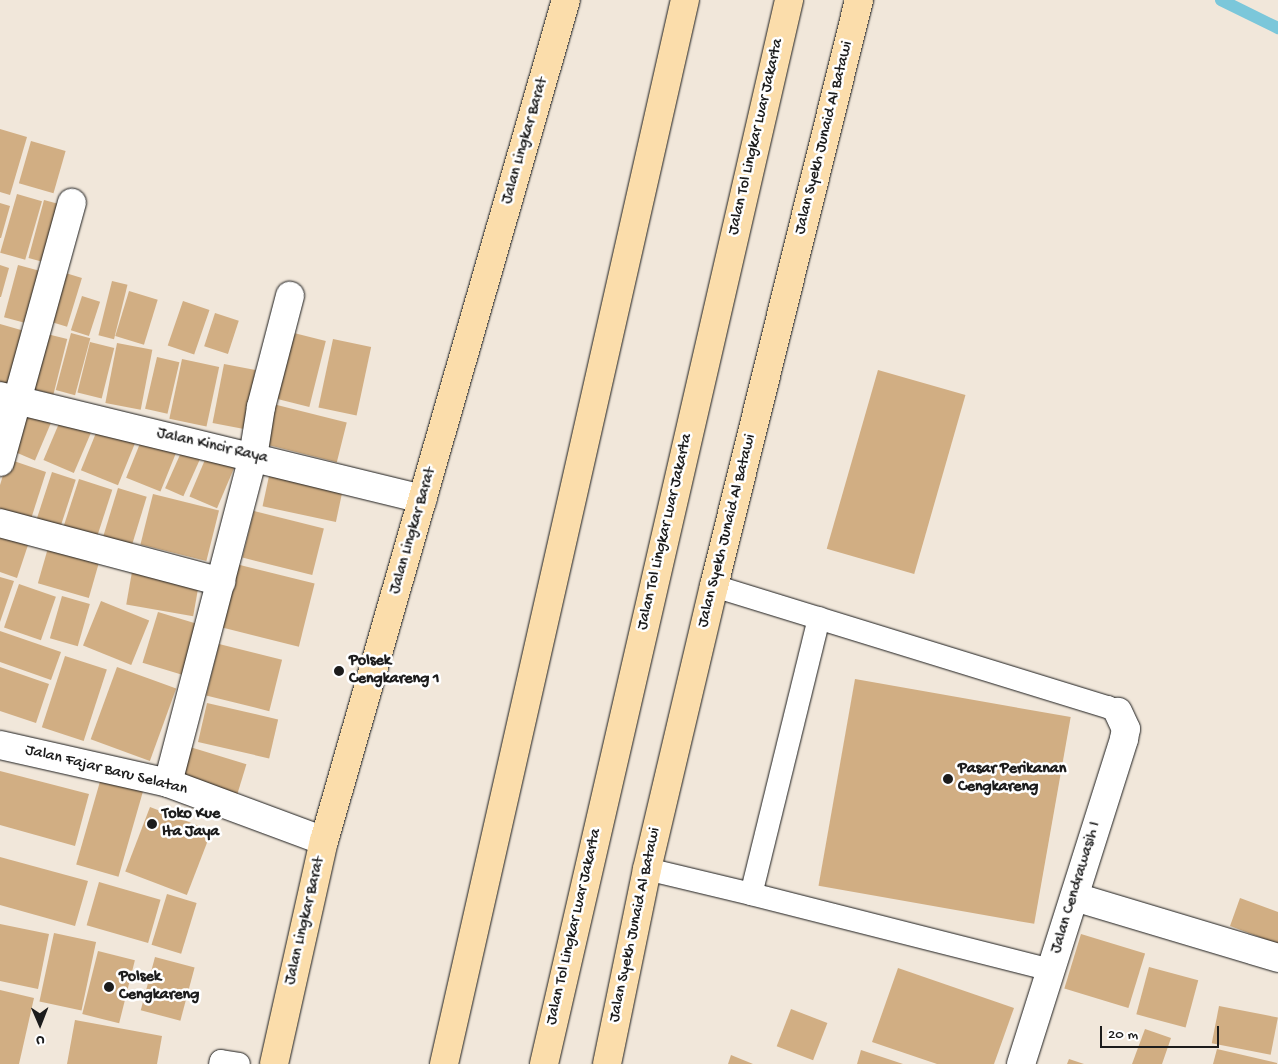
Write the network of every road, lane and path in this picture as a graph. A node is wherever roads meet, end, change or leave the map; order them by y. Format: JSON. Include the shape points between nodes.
{"nodes":[{"id":1,"x":566,"y":0,"type":"edge"},
{"id":2,"x":686,"y":0,"type":"edge"},
{"id":3,"x":789,"y":0,"type":"edge"},
{"id":4,"x":859,"y":0,"type":"edge"},
{"id":5,"x":72,"y":203,"type":"dead end"},
{"id":6,"x":290,"y":296,"type":"dead end"},
{"id":7,"x":9,"y":398,"type":"edge"},
{"id":8,"x":253,"y":457,"type":"junction"},
{"id":9,"x":0,"y":462,"type":"edge"},
{"id":10,"x":423,"y":500,"type":"junction"},
{"id":11,"x":0,"y":523,"type":"edge"},
{"id":12,"x":221,"y":582,"type":"junction"},
{"id":13,"x":714,"y":586,"type":"junction"},
{"id":14,"x":819,"y":618,"type":"junction"},
{"id":15,"x":1118,"y":712,"type":"joint"},
{"id":16,"x":0,"y":745,"type":"edge"},
{"id":17,"x":168,"y":783,"type":"junction"},
{"id":18,"x":324,"y":840,"type":"junction"},
{"id":19,"x":647,"y":869,"type":"junction"},
{"id":20,"x":751,"y":894,"type":"junction"},
{"id":21,"x":1074,"y":897,"type":"junction"},
{"id":22,"x":1278,"y":958,"type":"edge"},
{"id":23,"x":1051,"y":970,"type":"junction"},
{"id":24,"x":220,"y":1064,"type":"edge"},
{"id":25,"x":239,"y":1064,"type":"edge"},
{"id":26,"x":274,"y":1064,"type":"edge"},
{"id":27,"x":444,"y":1064,"type":"edge"},
{"id":28,"x":544,"y":1064,"type":"edge"},
{"id":29,"x":607,"y":1064,"type":"edge"},
{"id":30,"x":1021,"y":1064,"type":"edge"}],
"edges":[{"from":1,"to":10,"type":"main road","name":"Jalan Lingkar Barat"},
{"from":2,"to":27,"type":"main road"},
{"from":3,"to":28,"type":"main road","name":"Jalan Tol Lingkar Luar Jakarta"},
{"from":4,"to":13,"type":"main road","name":"Jalan Syekh Junaid Al Batawi"},
{"from":5,"to":7,"type":"street"},
{"from":6,"to":8,"type":"street","via":[[261,407]]},
{"from":7,"to":8,"type":"street","name":"Jalan Kincir Raya"},
{"from":7,"to":9,"type":"street"},
{"from":8,"to":10,"type":"street","name":"Jalan Kincir Raya"},
{"from":8,"to":12,"type":"street"},
{"from":10,"to":18,"type":"main road","name":"Jalan Lingkar Barat"},
{"from":11,"to":12,"type":"street"},
{"from":12,"to":17,"type":"street"},
{"from":13,"to":14,"type":"lane"},
{"from":13,"to":19,"type":"main road","name":"Jalan Syekh Junaid Al Batawi"},
{"from":14,"to":15,"type":"lane"},
{"from":14,"to":20,"type":"lane"},
{"from":15,"to":21,"type":"street","name":"Jalan Cendrawasih I","via":[[1126,729]]},
{"from":16,"to":17,"type":"street","name":"Jalan Fajar Baru Selatan"},
{"from":17,"to":18,"type":"street","name":"Jalan Fajar Baru Selatan"},
{"from":18,"to":26,"type":"main road","name":"Jalan Lingkar Barat"},
{"from":19,"to":20,"type":"lane"},
{"from":19,"to":29,"type":"main road","name":"Jalan Syekh Junaid Al Batawi"},
{"from":20,"to":23,"type":"lane"},
{"from":21,"to":22,"type":"street"},
{"from":21,"to":23,"type":"street","name":"Jalan Cendrawasih I"},
{"from":23,"to":30,"type":"street","name":"Jalan Cendrawasih I"},
{"from":24,"to":25,"type":"lane"}]}
